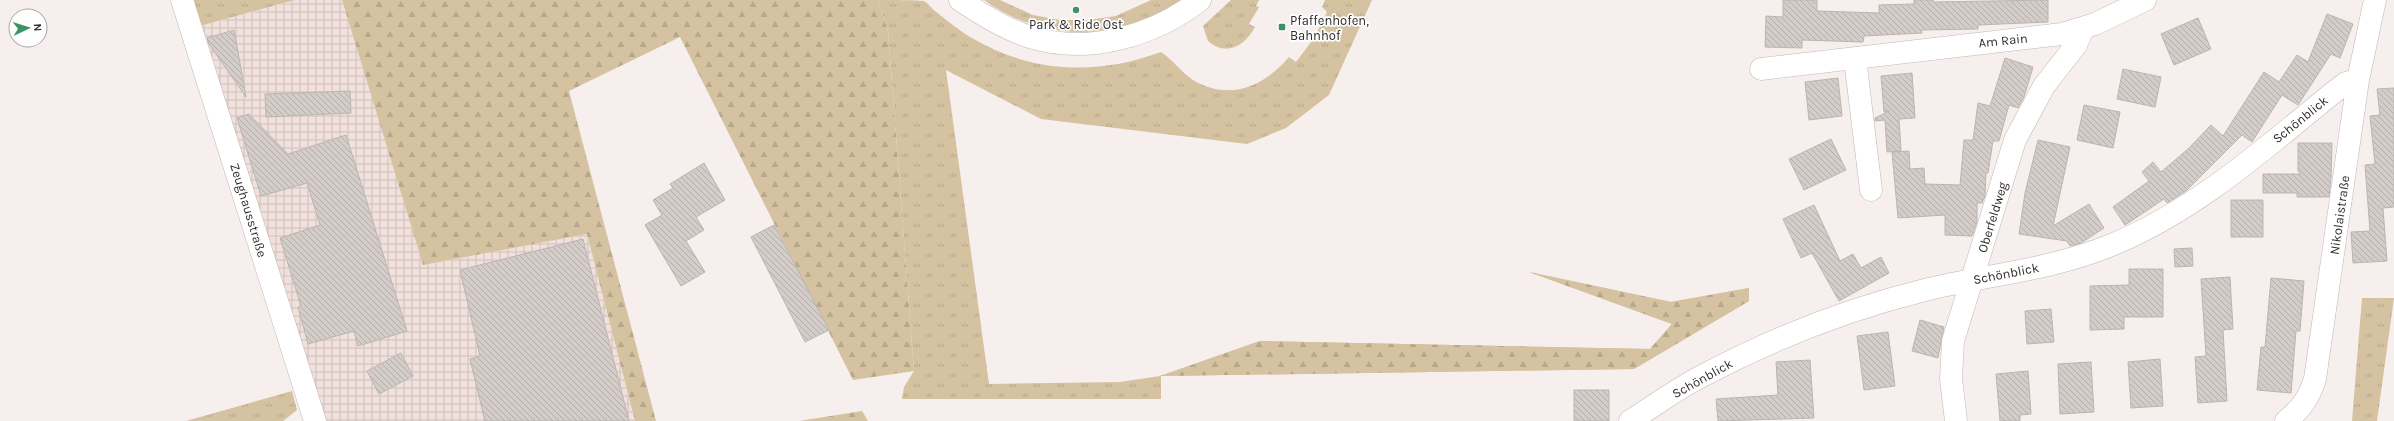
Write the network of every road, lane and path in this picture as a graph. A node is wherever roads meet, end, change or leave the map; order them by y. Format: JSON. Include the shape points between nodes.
{"nodes":[{"id":1,"x":182,"y":0,"type":"edge"},
{"id":2,"x":960,"y":0,"type":"edge"},
{"id":3,"x":1200,"y":0,"type":"edge"},
{"id":4,"x":2145,"y":0,"type":"edge"},
{"id":5,"x":2375,"y":0,"type":"edge"},
{"id":6,"x":2083,"y":29,"type":"junction"},
{"id":7,"x":1855,"y":59,"type":"junction"},
{"id":8,"x":1761,"y":69,"type":"dead end"},
{"id":9,"x":2358,"y":80,"type":"junction"},
{"id":10,"x":1871,"y":190,"type":"dead end"},
{"id":11,"x":1972,"y":279,"type":"junction"},
{"id":12,"x":315,"y":421,"type":"edge"},
{"id":13,"x":1630,"y":421,"type":"edge"},
{"id":14,"x":1956,"y":421,"type":"edge"},
{"id":15,"x":2286,"y":421,"type":"edge"}],
"edges":[{"from":1,"to":12,"type":"street","name":"Zeughausstraße"},
{"from":2,"to":3,"type":"street","via":[[995,22],[1021,34],[1053,42],[1077,44],[1107,41],[1150,29],[1176,17]]},
{"from":4,"to":6,"type":"street","name":"Am Rain"},
{"from":5,"to":9,"type":"street","name":"Nikolaistraße"},
{"from":6,"to":7,"type":"street","name":"Am Rain"},
{"from":6,"to":11,"type":"street","name":"Oberfeldweg","via":[[2076,45],[2044,86],[2015,140]]},
{"from":7,"to":8,"type":"street","name":"Am Rain"},
{"from":7,"to":10,"type":"street"},
{"from":9,"to":11,"type":"street","name":"Schönblick","via":[[2346,83],[2213,187],[2146,229],[2078,257]]},
{"from":9,"to":15,"type":"street","name":"Nikolaistraße","via":[[2315,379],[2301,409]]},
{"from":11,"to":13,"type":"street","name":"Schönblick","via":[[1875,304],[1778,339],[1702,376]]},
{"from":11,"to":14,"type":"street","name":"Oberfeldweg","via":[[1953,341],[1951,379]]}]}
